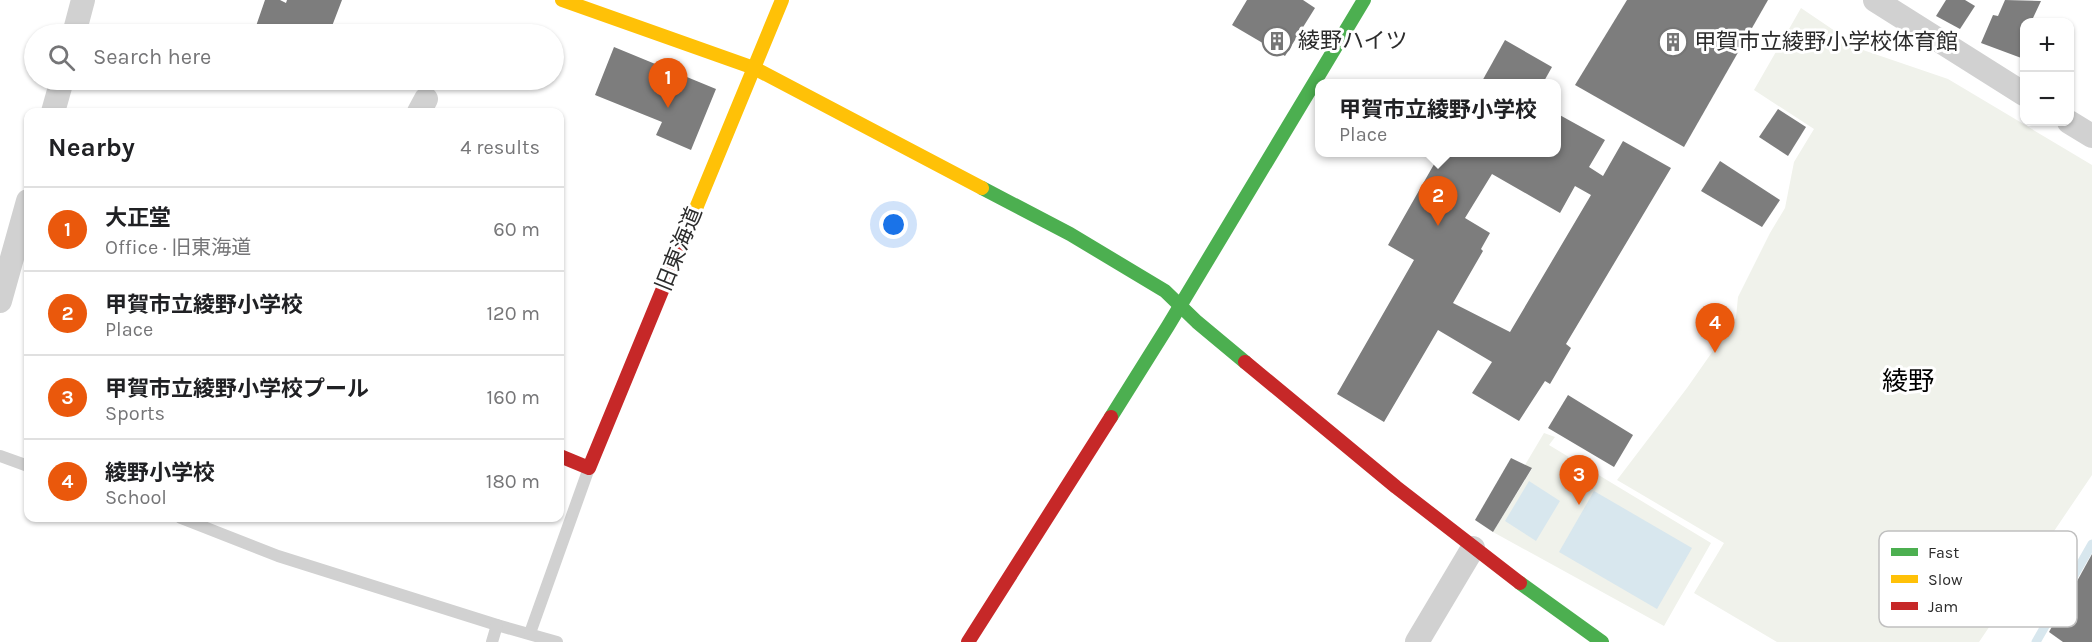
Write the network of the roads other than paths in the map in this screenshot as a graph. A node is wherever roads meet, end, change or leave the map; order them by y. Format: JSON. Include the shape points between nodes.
{"nodes":[{"id":1,"x":83,"y":0,"type":"edge"},
{"id":2,"x":562,"y":0,"type":"edge"},
{"id":3,"x":782,"y":0,"type":"edge"},
{"id":4,"x":1364,"y":0,"type":"edge"},
{"id":5,"x":1875,"y":0,"type":"edge"},
{"id":6,"x":77,"y":24,"type":"edge"},
{"id":7,"x":754,"y":68,"type":"junction"},
{"id":8,"x":1317,"y":79,"type":"edge"},
{"id":9,"x":1315,"y":82,"type":"edge"},
{"id":10,"x":59,"y":90,"type":"edge"},
{"id":11,"x":2020,"y":91,"type":"edge"},
{"id":12,"x":54,"y":108,"type":"edge"},
{"id":13,"x":2074,"y":125,"type":"edge"},
{"id":14,"x":2092,"y":136,"type":"edge"},
{"id":15,"x":23,"y":246,"type":"edge"},
{"id":16,"x":0,"y":301,"type":"edge"},
{"id":17,"x":1181,"y":306,"type":"junction"},
{"id":18,"x":0,"y":456,"type":"edge"},
{"id":19,"x":564,"y":458,"type":"edge"},
{"id":20,"x":24,"y":464,"type":"edge"},
{"id":21,"x":589,"y":468,"type":"junction"},
{"id":22,"x":191,"y":522,"type":"edge"},
{"id":23,"x":1473,"y":548,"type":"junction"},
{"id":24,"x":497,"y":625,"type":"junction"},
{"id":25,"x":530,"y":633,"type":"junction"},
{"id":26,"x":492,"y":642,"type":"edge"},
{"id":27,"x":557,"y":642,"type":"edge"},
{"id":28,"x":968,"y":642,"type":"edge"},
{"id":29,"x":1417,"y":642,"type":"edge"},
{"id":30,"x":1602,"y":642,"type":"edge"}],
"edges":[{"from":1,"to":6,"type":"street"},
{"from":2,"to":7,"type":"street"},
{"from":3,"to":7,"type":"street","name":"旧東海道"},
{"from":4,"to":8,"type":"street"},
{"from":5,"to":11,"type":"street"},
{"from":7,"to":17,"type":"street","via":[[1070,234],[1165,291]]},
{"from":7,"to":21,"type":"street","name":"旧東海道"},
{"from":9,"to":17,"type":"street"},
{"from":10,"to":12,"type":"street"},
{"from":13,"to":14,"type":"street"},
{"from":15,"to":16,"type":"street"},
{"from":17,"to":23,"type":"street"},
{"from":17,"to":28,"type":"street"},
{"from":18,"to":20,"type":"lane"},
{"from":19,"to":21,"type":"street"},
{"from":21,"to":25,"type":"lane"},
{"from":22,"to":24,"type":"lane","via":[[278,556]]},
{"from":23,"to":29,"type":"street"},
{"from":23,"to":30,"type":"street"},
{"from":24,"to":25,"type":"lane"},
{"from":24,"to":26,"type":"lane"},
{"from":25,"to":27,"type":"lane"}]}
